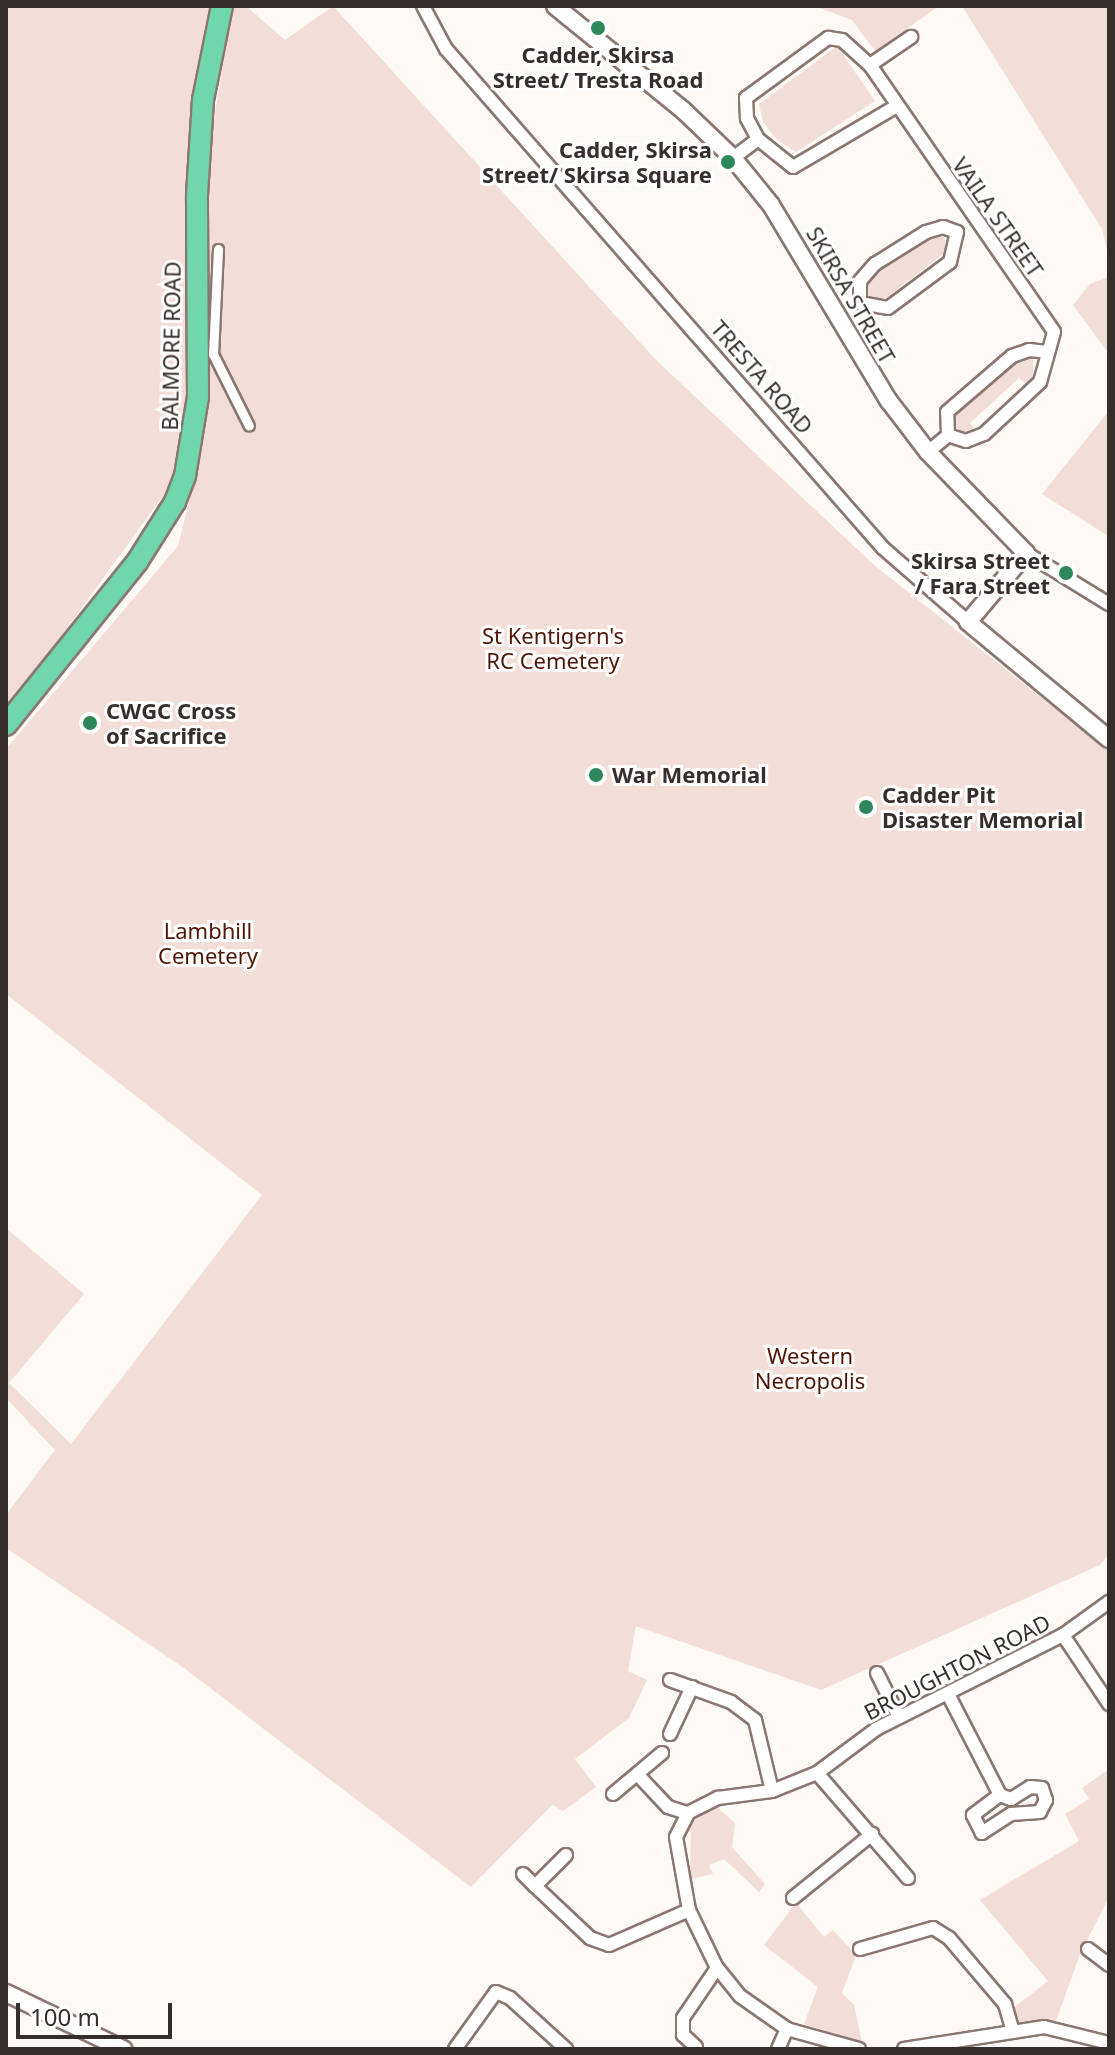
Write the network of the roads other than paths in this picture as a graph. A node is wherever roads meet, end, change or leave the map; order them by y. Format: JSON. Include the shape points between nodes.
{"nodes":[{"id":1,"x":222,"y":6,"type":"edge"},
{"id":2,"x":423,"y":6,"type":"edge"},
{"id":3,"x":555,"y":6,"type":"edge"},
{"id":4,"x":911,"y":37,"type":"dead end"},
{"id":5,"x":870,"y":65,"type":"junction"},
{"id":6,"x":895,"y":107,"type":"junction"},
{"id":7,"x":758,"y":139,"type":"junction"},
{"id":8,"x":733,"y":158,"type":"junction"},
{"id":9,"x":974,"y":220,"type":"junction"},
{"id":10,"x":957,"y":232,"type":"junction"},
{"id":11,"x":218,"y":249,"type":"dead end"},
{"id":12,"x":860,"y":303,"type":"junction"},
{"id":13,"x":839,"y":318,"type":"junction"},
{"id":14,"x":1047,"y":352,"type":"junction"},
{"id":15,"x":249,"y":426,"type":"dead end"},
{"id":16,"x":948,"y":435,"type":"junction"},
{"id":17,"x":928,"y":452,"type":"junction"},
{"id":18,"x":1026,"y":553,"type":"junction"},
{"id":19,"x":1109,"y":604,"type":"edge"},
{"id":20,"x":968,"y":622,"type":"junction"},
{"id":21,"x":6,"y":725,"type":"edge"},
{"id":22,"x":1109,"y":739,"type":"edge"},
{"id":23,"x":1109,"y":1602,"type":"edge"},
{"id":24,"x":1063,"y":1635,"type":"junction"},
{"id":25,"x":877,"y":1673,"type":"dead end"},
{"id":26,"x":670,"y":1680,"type":"dead end"},
{"id":27,"x":692,"y":1687,"type":"junction"},
{"id":28,"x":949,"y":1696,"type":"junction"},
{"id":29,"x":1109,"y":1704,"type":"edge"},
{"id":30,"x":899,"y":1717,"type":"junction"},
{"id":31,"x":670,"y":1734,"type":"dead end"},
{"id":32,"x":662,"y":1753,"type":"dead end"},
{"id":33,"x":817,"y":1773,"type":"junction"},
{"id":34,"x":638,"y":1775,"type":"junction"},
{"id":35,"x":772,"y":1791,"type":"junction"},
{"id":36,"x":613,"y":1794,"type":"dead end"},
{"id":37,"x":1000,"y":1795,"type":"junction"},
{"id":38,"x":688,"y":1813,"type":"junction"},
{"id":39,"x":872,"y":1834,"type":"junction"},
{"id":40,"x":566,"y":1855,"type":"dead end"},
{"id":41,"x":523,"y":1874,"type":"dead end"},
{"id":42,"x":908,"y":1878,"type":"dead end"},
{"id":43,"x":535,"y":1886,"type":"junction"},
{"id":44,"x":793,"y":1898,"type":"dead end"},
{"id":45,"x":689,"y":1910,"type":"junction"},
{"id":46,"x":860,"y":1949,"type":"dead end"},
{"id":47,"x":1088,"y":1949,"type":"dead end"},
{"id":48,"x":1109,"y":1965,"type":"edge"},
{"id":49,"x":717,"y":1968,"type":"junction"},
{"id":50,"x":6,"y":1993,"type":"edge"},
{"id":51,"x":787,"y":2029,"type":"junction"},
{"id":52,"x":1013,"y":2032,"type":"junction"},
{"id":53,"x":1109,"y":2043,"type":"edge"},
{"id":54,"x":972,"y":2044,"type":"edge"},
{"id":55,"x":696,"y":2047,"type":"dead end"},
{"id":56,"x":123,"y":2049,"type":"edge"},
{"id":57,"x":455,"y":2049,"type":"edge"},
{"id":58,"x":566,"y":2049,"type":"edge"},
{"id":59,"x":778,"y":2049,"type":"edge"},
{"id":60,"x":859,"y":2049,"type":"edge"},
{"id":61,"x":904,"y":2049,"type":"edge"}],
"edges":[{"from":1,"to":21,"type":"main road","name":"BALMORE ROAD","via":[[203,100],[197,195],[198,397],[185,476],[169,514],[137,562]]},
{"from":2,"to":20,"type":"street","name":"TRESTA ROAD","via":[[446,49],[883,548]]},
{"from":3,"to":8,"type":"street","name":"SKIRSA STREET"},
{"from":4,"to":5,"type":"street"},
{"from":5,"to":6,"type":"street","name":"VAILA STREET"},
{"from":5,"to":7,"type":"street","name":"VAILA STREET","via":[[842,40],[828,38],[746,98],[747,118]]},
{"from":6,"to":7,"type":"street","via":[[793,167]]},
{"from":6,"to":9,"type":"street","name":"VAILA STREET"},
{"from":7,"to":8,"type":"street"},
{"from":8,"to":13,"type":"street","name":"SKIRSA STREET","via":[[779,218]]},
{"from":9,"to":10,"type":"street"},
{"from":9,"to":14,"type":"street","name":"VAILA STREET","via":[[1054,332]]},
{"from":10,"to":12,"type":"street","via":[[950,262],[888,308]]},
{"from":10,"to":12,"type":"street","via":[[943,227],[926,232],[875,264],[860,281]]},
{"from":11,"to":15,"type":"street","via":[[213,354]]},
{"from":12,"to":13,"type":"street"},
{"from":13,"to":17,"type":"street","name":"SKIRSA STREET","via":[[889,401]]},
{"from":14,"to":16,"type":"street","via":[[1029,350],[1001,365],[947,412]]},
{"from":14,"to":16,"type":"street","name":"VAILA STREET","via":[[1040,382],[984,434],[966,441]]},
{"from":16,"to":17,"type":"street"},
{"from":17,"to":18,"type":"street","name":"SKIRSA STREET"},
{"from":18,"to":19,"type":"street","name":"SKIRSA STREET"},
{"from":18,"to":20,"type":"street"},
{"from":20,"to":22,"type":"street","name":"TRESTA ROAD"},
{"from":23,"to":24,"type":"street","name":"BROUGHTON ROAD"},
{"from":24,"to":28,"type":"street","name":"BROUGHTON ROAD"},
{"from":24,"to":29,"type":"street"},
{"from":25,"to":30,"type":"street"},
{"from":26,"to":27,"type":"street"},
{"from":27,"to":31,"type":"street"},
{"from":27,"to":35,"type":"street","via":[[731,1702],[755,1720]]},
{"from":28,"to":30,"type":"street","name":"BROUGHTON ROAD"},
{"from":28,"to":37,"type":"street"},
{"from":30,"to":33,"type":"street","name":"BROUGHTON ROAD"},
{"from":32,"to":34,"type":"street"},
{"from":33,"to":35,"type":"street","name":"BROUGHTON ROAD"},
{"from":33,"to":39,"type":"street"},
{"from":34,"to":36,"type":"street"},
{"from":34,"to":38,"type":"street","via":[[668,1807]]},
{"from":35,"to":38,"type":"street","name":"BROUGHTON ROAD","via":[[718,1798]]},
{"from":37,"to":37,"type":"street","via":[[1011,1799],[1030,1787],[1042,1788],[1046,1800],[1040,1812],[1011,1814],[982,1833],[973,1815]]},
{"from":38,"to":45,"type":"street","via":[[676,1837]]},
{"from":39,"to":42,"type":"street"},
{"from":39,"to":44,"type":"street"},
{"from":40,"to":43,"type":"street"},
{"from":41,"to":43,"type":"street"},
{"from":43,"to":45,"type":"street","via":[[590,1938],[609,1945]]},
{"from":45,"to":49,"type":"street"},
{"from":46,"to":52,"type":"street","via":[[933,1928],[949,1938],[1005,2004]]},
{"from":47,"to":48,"type":"street"},
{"from":49,"to":51,"type":"street","via":[[740,1996]]},
{"from":49,"to":55,"type":"street","via":[[683,2018],[683,2035]]},
{"from":50,"to":56,"type":"street"},
{"from":51,"to":59,"type":"street"},
{"from":51,"to":60,"type":"street"},
{"from":52,"to":53,"type":"street","via":[[1044,2027]]},
{"from":52,"to":54,"type":"street"},
{"from":54,"to":61,"type":"street"},
{"from":57,"to":58,"type":"street","via":[[496,1992],[510,1998]]}]}
